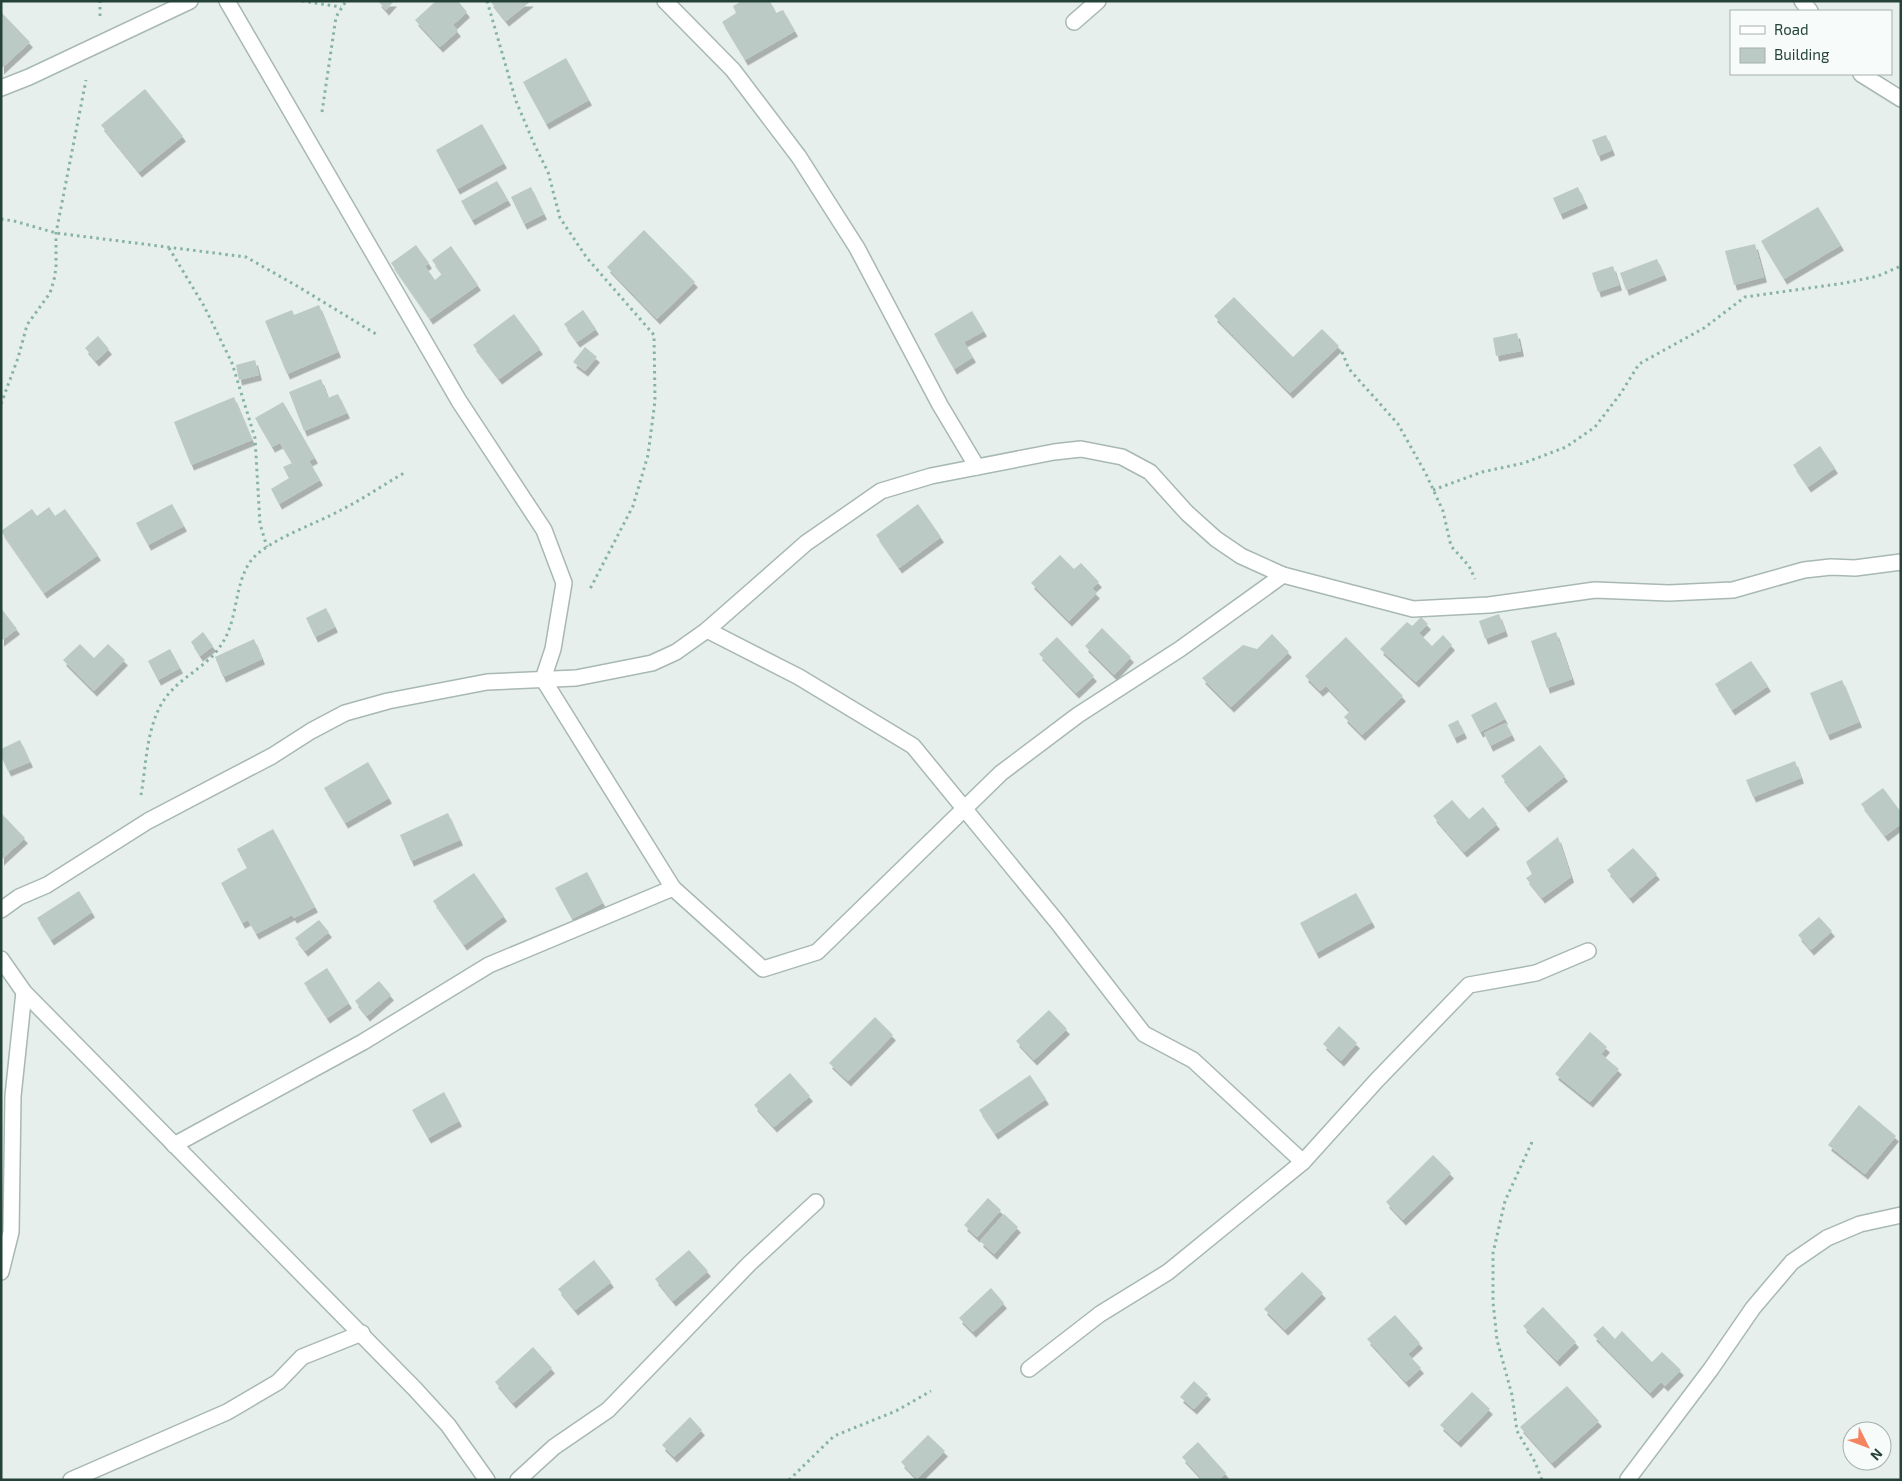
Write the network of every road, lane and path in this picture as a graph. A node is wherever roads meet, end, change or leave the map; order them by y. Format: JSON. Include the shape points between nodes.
{"nodes":[{"id":1,"x":190,"y":1,"type":"edge"},
{"id":2,"x":227,"y":1,"type":"edge"},
{"id":3,"x":302,"y":1,"type":"edge"},
{"id":4,"x":346,"y":1,"type":"edge"},
{"id":5,"x":487,"y":1,"type":"edge"},
{"id":6,"x":665,"y":1,"type":"edge"},
{"id":7,"x":1098,"y":1,"type":"edge"},
{"id":8,"x":341,"y":7,"type":"junction"},
{"id":9,"x":1074,"y":22,"type":"dead end"},
{"id":10,"x":98,"y":45,"type":"junction"},
{"id":11,"x":1863,"y":75,"type":"edge"},
{"id":12,"x":1,"y":88,"type":"edge"},
{"id":13,"x":1901,"y":100,"type":"edge"},
{"id":14,"x":312,"y":148,"type":"junction"},
{"id":15,"x":1,"y":220,"type":"edge"},
{"id":16,"x":56,"y":233,"type":"junction"},
{"id":17,"x":169,"y":248,"type":"junction"},
{"id":18,"x":1901,"y":266,"type":"edge"},
{"id":19,"x":376,"y":334,"type":"dead end"},
{"id":20,"x":1342,"y":352,"type":"dead end"},
{"id":21,"x":1,"y":404,"type":"edge"},
{"id":22,"x":977,"y":467,"type":"junction"},
{"id":23,"x":404,"y":473,"type":"dead end"},
{"id":24,"x":1433,"y":490,"type":"junction"},
{"id":25,"x":267,"y":547,"type":"junction"},
{"id":26,"x":1898,"y":565,"type":"edge"},
{"id":27,"x":1283,"y":576,"type":"junction"},
{"id":28,"x":590,"y":590,"type":"dead end"},
{"id":29,"x":1489,"y":606,"type":"junction"},
{"id":30,"x":707,"y":630,"type":"junction"},
{"id":31,"x":543,"y":679,"type":"junction"},
{"id":32,"x":964,"y":810,"type":"junction"},
{"id":33,"x":135,"y":829,"type":"junction"},
{"id":34,"x":673,"y":888,"type":"junction"},
{"id":35,"x":1,"y":910,"type":"edge"},
{"id":36,"x":1588,"y":951,"type":"dead end"},
{"id":37,"x":1,"y":959,"type":"edge"},
{"id":38,"x":24,"y":992,"type":"junction"},
{"id":39,"x":1532,"y":1142,"type":"dead end"},
{"id":40,"x":174,"y":1145,"type":"junction"},
{"id":41,"x":1303,"y":1162,"type":"junction"},
{"id":42,"x":816,"y":1202,"type":"dead end"},
{"id":43,"x":1901,"y":1215,"type":"edge"},
{"id":44,"x":1,"y":1272,"type":"edge"},
{"id":45,"x":362,"y":1333,"type":"junction"},
{"id":46,"x":1029,"y":1370,"type":"dead end"},
{"id":47,"x":931,"y":1391,"type":"dead end"},
{"id":48,"x":71,"y":1480,"type":"edge"},
{"id":49,"x":487,"y":1480,"type":"edge"},
{"id":50,"x":518,"y":1480,"type":"edge"},
{"id":51,"x":789,"y":1480,"type":"edge"},
{"id":52,"x":1542,"y":1480,"type":"edge"},
{"id":53,"x":1628,"y":1480,"type":"edge"}],
"edges":[{"from":1,"to":10,"type":"street"},
{"from":2,"to":14,"type":"street"},
{"from":3,"to":8,"type":"path"},
{"from":4,"to":8,"type":"path"},
{"from":5,"to":28,"type":"path","via":[[516,101],[548,172],[560,218],[587,258],[654,335],[656,402],[648,455],[633,506]]},
{"from":6,"to":22,"type":"street","via":[[733,70],[799,157],[857,248],[940,405]]},
{"from":7,"to":9,"type":"street"},
{"from":8,"to":14,"type":"path","via":[[336,16],[322,112]]},
{"from":10,"to":12,"type":"street"},
{"from":10,"to":16,"type":"path","via":[[82,96]]},
{"from":11,"to":13,"type":"street"},
{"from":14,"to":31,"type":"street","via":[[459,401],[544,530],[564,582],[554,649]]},
{"from":15,"to":16,"type":"path"},
{"from":16,"to":17,"type":"path"},
{"from":16,"to":21,"type":"path","via":[[56,268],[50,293],[27,325]]},
{"from":17,"to":19,"type":"path","via":[[246,257]]},
{"from":17,"to":25,"type":"path","via":[[204,306],[235,372],[255,438],[260,524]]},
{"from":18,"to":24,"type":"path","via":[[1878,276],[1845,283],[1745,297],[1704,328],[1639,364],[1595,426],[1566,447]]},
{"from":20,"to":24,"type":"path","via":[[1349,368],[1398,424]]},
{"from":22,"to":27,"type":"street","via":[[1081,449],[1122,456],[1150,472],[1216,539],[1241,556]]},
{"from":22,"to":30,"type":"street","via":[[931,476],[882,491],[806,543]]},
{"from":23,"to":25,"type":"path","via":[[341,510]]},
{"from":24,"to":29,"type":"path","via":[[1443,511],[1451,546],[1469,566]]},
{"from":25,"to":33,"type":"path","via":[[250,562],[240,586],[231,628],[219,648],[172,690],[159,709],[150,737]]},
{"from":26,"to":29,"type":"street","via":[[1831,566],[1804,570],[1733,590],[1669,594],[1595,590]]},
{"from":27,"to":29,"type":"street","via":[[1413,609]]},
{"from":27,"to":32,"type":"street","via":[[1180,649],[1078,715],[1001,773]]},
{"from":30,"to":31,"type":"street","via":[[676,652],[652,663],[576,678]]},
{"from":30,"to":32,"type":"street","via":[[799,678],[913,746]]},
{"from":31,"to":33,"type":"street","via":[[487,682],[388,701],[345,713]]},
{"from":31,"to":34,"type":"street"},
{"from":32,"to":34,"type":"street","via":[[817,952],[763,969]]},
{"from":32,"to":41,"type":"street","via":[[1144,1034],[1193,1060]]},
{"from":33,"to":35,"type":"street"},
{"from":34,"to":40,"type":"street","via":[[489,965],[362,1042]]},
{"from":36,"to":41,"type":"street","via":[[1536,973],[1469,984]]},
{"from":37,"to":38,"type":"street"},
{"from":38,"to":40,"type":"street"},
{"from":38,"to":44,"type":"street","via":[[13,1096],[11,1232]]},
{"from":39,"to":52,"type":"path","via":[[1505,1202],[1493,1253],[1493,1302],[1497,1340],[1512,1395],[1517,1430]]},
{"from":40,"to":45,"type":"street"},
{"from":41,"to":46,"type":"street","via":[[1168,1272],[1100,1314]]},
{"from":42,"to":50,"type":"street","via":[[749,1264],[608,1410],[554,1447]]},
{"from":43,"to":53,"type":"street","via":[[1860,1224],[1827,1238],[1792,1262],[1753,1308]]},
{"from":45,"to":48,"type":"street","via":[[302,1356],[278,1382],[227,1412]]},
{"from":45,"to":49,"type":"street","via":[[448,1425]]},
{"from":47,"to":51,"type":"path","via":[[896,1411],[834,1436]]}]}
